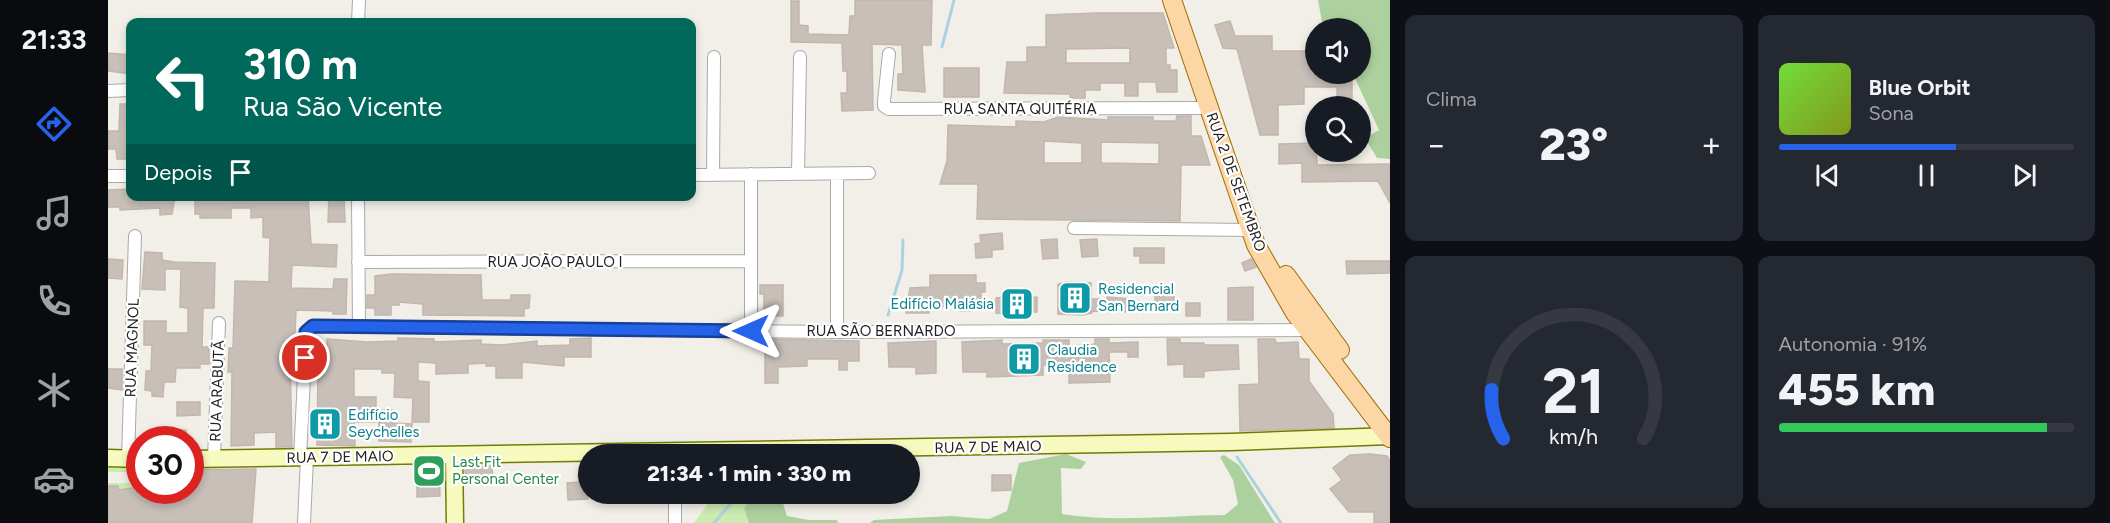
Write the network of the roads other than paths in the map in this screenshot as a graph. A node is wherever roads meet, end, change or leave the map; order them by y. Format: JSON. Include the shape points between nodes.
{"nodes":[{"id":1,"x":359,"y":0,"type":"edge"},
{"id":2,"x":1172,"y":0,"type":"edge"},
{"id":3,"x":1184,"y":0,"type":"edge"},
{"id":4,"x":358,"y":18,"type":"edge"},
{"id":5,"x":889,"y":54,"type":"dead end"},
{"id":6,"x":714,"y":57,"type":"dead end"},
{"id":7,"x":800,"y":57,"type":"dead end"},
{"id":8,"x":126,"y":90,"type":"edge"},
{"id":9,"x":108,"y":91,"type":"edge"},
{"id":10,"x":1209,"y":108,"type":"junction"},
{"id":11,"x":870,"y":173,"type":"dead end"},
{"id":12,"x":751,"y":174,"type":"junction"},
{"id":13,"x":798,"y":174,"type":"junction"},
{"id":14,"x":837,"y":174,"type":"junction"},
{"id":15,"x":713,"y":175,"type":"junction"},
{"id":16,"x":108,"y":176,"type":"edge"},
{"id":17,"x":126,"y":176,"type":"edge"},
{"id":18,"x":696,"y":176,"type":"edge"},
{"id":19,"x":358,"y":201,"type":"edge"},
{"id":20,"x":1074,"y":228,"type":"dead end"},
{"id":21,"x":1251,"y":230,"type":"junction"},
{"id":22,"x":135,"y":237,"type":"dead end"},
{"id":23,"x":751,"y":261,"type":"junction"},
{"id":24,"x":358,"y":262,"type":"junction"},
{"id":25,"x":219,"y":322,"type":"dead end"},
{"id":26,"x":359,"y":327,"type":"junction"},
{"id":27,"x":1309,"y":330,"type":"junction"},
{"id":28,"x":751,"y":331,"type":"junction"},
{"id":29,"x":837,"y":332,"type":"junction"},
{"id":30,"x":1390,"y":416,"type":"edge"},
{"id":31,"x":134,"y":426,"type":"edge"},
{"id":32,"x":1390,"y":437,"type":"edge"},
{"id":33,"x":920,"y":448,"type":"edge"},
{"id":34,"x":578,"y":454,"type":"edge"},
{"id":35,"x":454,"y":455,"type":"junction"},
{"id":36,"x":108,"y":458,"type":"edge"},
{"id":37,"x":304,"y":458,"type":"junction"},
{"id":38,"x":126,"y":459,"type":"edge"},
{"id":39,"x":204,"y":459,"type":"edge"},
{"id":40,"x":214,"y":459,"type":"junction"},
{"id":41,"x":675,"y":504,"type":"edge"},
{"id":42,"x":304,"y":523,"type":"edge"},
{"id":43,"x":455,"y":523,"type":"edge"},
{"id":44,"x":675,"y":523,"type":"edge"}],
"edges":[{"from":1,"to":4,"type":"street"},
{"from":2,"to":10,"type":"main road","name":"RUA 2 DE SETEMBRO"},
{"from":3,"to":30,"type":"main road","name":"RUA 2 DE SETEMBRO","via":[[1271,249],[1293,286]]},
{"from":5,"to":10,"type":"street","name":"RUA SANTA QUITÉRIA","via":[[884,106],[889,109]]},
{"from":6,"to":15,"type":"street"},
{"from":7,"to":13,"type":"street"},
{"from":8,"to":9,"type":"street"},
{"from":10,"to":21,"type":"main road","name":"RUA 2 DE SETEMBRO"},
{"from":11,"to":14,"type":"street"},
{"from":12,"to":13,"type":"street"},
{"from":12,"to":15,"type":"street"},
{"from":12,"to":23,"type":"street"},
{"from":13,"to":14,"type":"street"},
{"from":14,"to":29,"type":"street"},
{"from":15,"to":18,"type":"street"},
{"from":16,"to":17,"type":"street"},
{"from":19,"to":24,"type":"street"},
{"from":20,"to":21,"type":"street"},
{"from":21,"to":27,"type":"main road","name":"RUA 2 DE SETEMBRO","via":[[1266,264]]},
{"from":22,"to":31,"type":"street","name":"RUA MAGNOL"},
{"from":23,"to":24,"type":"street","name":"RUA JOÃO PAULO I"},
{"from":23,"to":28,"type":"street"},
{"from":24,"to":26,"type":"street"},
{"from":25,"to":40,"type":"street","name":"RUA ARABUTÃ"},
{"from":26,"to":28,"type":"street","name":"RUA SÃO BERNARDO"},
{"from":26,"to":37,"type":"street","name":"RUA SÃO BERNARDO","via":[[309,328]]},
{"from":27,"to":29,"type":"street","name":"RUA SÃO BERNARDO"},
{"from":27,"to":32,"type":"main road","name":"RUA 2 DE SETEMBRO"},
{"from":28,"to":29,"type":"street","name":"RUA SÃO BERNARDO"},
{"from":32,"to":33,"type":"street","name":"RUA 7 DE MAIO"},
{"from":34,"to":35,"type":"street","name":"RUA 7 DE MAIO"},
{"from":35,"to":37,"type":"street","name":"RUA 7 DE MAIO"},
{"from":35,"to":43,"type":"street"},
{"from":36,"to":38,"type":"street"},
{"from":37,"to":40,"type":"street","name":"RUA 7 DE MAIO"},
{"from":37,"to":42,"type":"street"},
{"from":39,"to":40,"type":"street","name":"RUA 7 DE MAIO"},
{"from":41,"to":44,"type":"street"}]}
